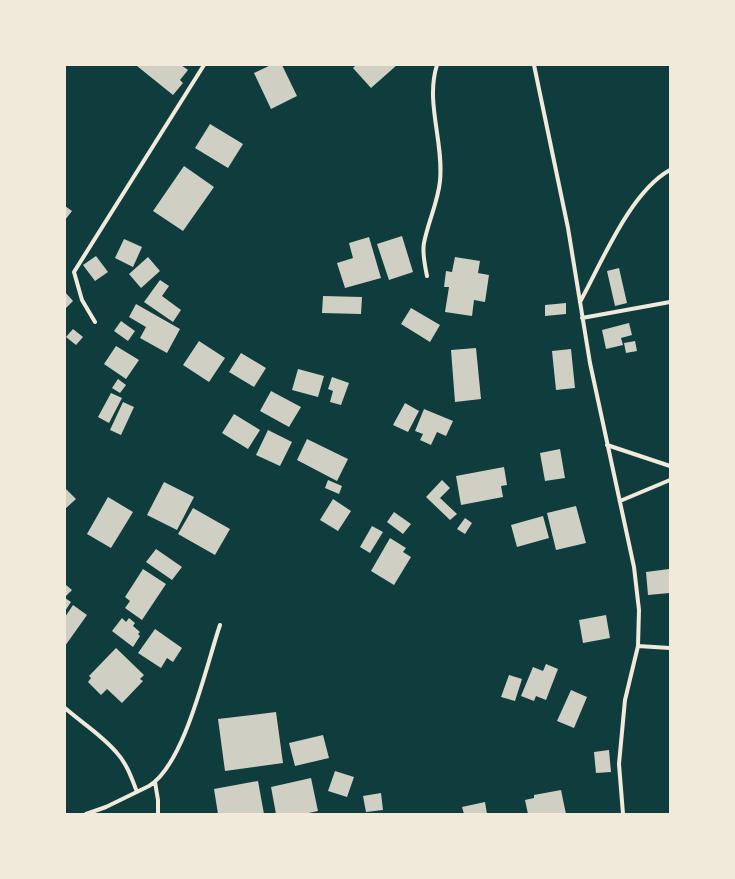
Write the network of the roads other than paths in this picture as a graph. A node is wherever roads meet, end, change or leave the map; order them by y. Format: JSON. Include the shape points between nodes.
{"nodes":[{"id":1,"x":204,"y":65,"type":"edge"},
{"id":2,"x":437,"y":65,"type":"edge"},
{"id":3,"x":534,"y":65,"type":"edge"},
{"id":4,"x":670,"y":170,"type":"edge"},
{"id":5,"x":427,"y":276,"type":"dead end"},
{"id":6,"x":580,"y":302,"type":"junction"},
{"id":7,"x":670,"y":302,"type":"edge"},
{"id":8,"x":582,"y":318,"type":"junction"},
{"id":9,"x":94,"y":322,"type":"dead end"},
{"id":10,"x":608,"y":444,"type":"junction"},
{"id":11,"x":670,"y":466,"type":"edge"},
{"id":12,"x":670,"y":480,"type":"edge"},
{"id":13,"x":620,"y":501,"type":"junction"},
{"id":14,"x":220,"y":625,"type":"dead end"},
{"id":15,"x":638,"y":646,"type":"junction"},
{"id":16,"x":670,"y":648,"type":"edge"},
{"id":17,"x":65,"y":708,"type":"edge"},
{"id":18,"x":155,"y":782,"type":"junction"},
{"id":19,"x":137,"y":792,"type":"junction"},
{"id":20,"x":86,"y":814,"type":"edge"},
{"id":21,"x":158,"y":814,"type":"edge"},
{"id":22,"x":623,"y":814,"type":"edge"}],
"edges":[{"from":1,"to":9,"type":"street","via":[[74,272],[82,300]]},
{"from":2,"to":5,"type":"street","via":[[433,85],[440,180],[424,244]]},
{"from":3,"to":6,"type":"street","via":[[568,228]]},
{"from":4,"to":6,"type":"street","via":[[640,196]]},
{"from":6,"to":8,"type":"street"},
{"from":7,"to":8,"type":"street"},
{"from":8,"to":10,"type":"street"},
{"from":10,"to":11,"type":"street"},
{"from":10,"to":13,"type":"street"},
{"from":12,"to":13,"type":"street"},
{"from":13,"to":15,"type":"street","via":[[634,574]]},
{"from":14,"to":18,"type":"street","via":[[186,732],[166,770]]},
{"from":15,"to":16,"type":"street"},
{"from":15,"to":22,"type":"street","via":[[625,700],[619,764]]},
{"from":17,"to":19,"type":"street","via":[[104,739],[118,754]]},
{"from":18,"to":19,"type":"street"},
{"from":18,"to":21,"type":"street"},
{"from":19,"to":20,"type":"street"}]}
